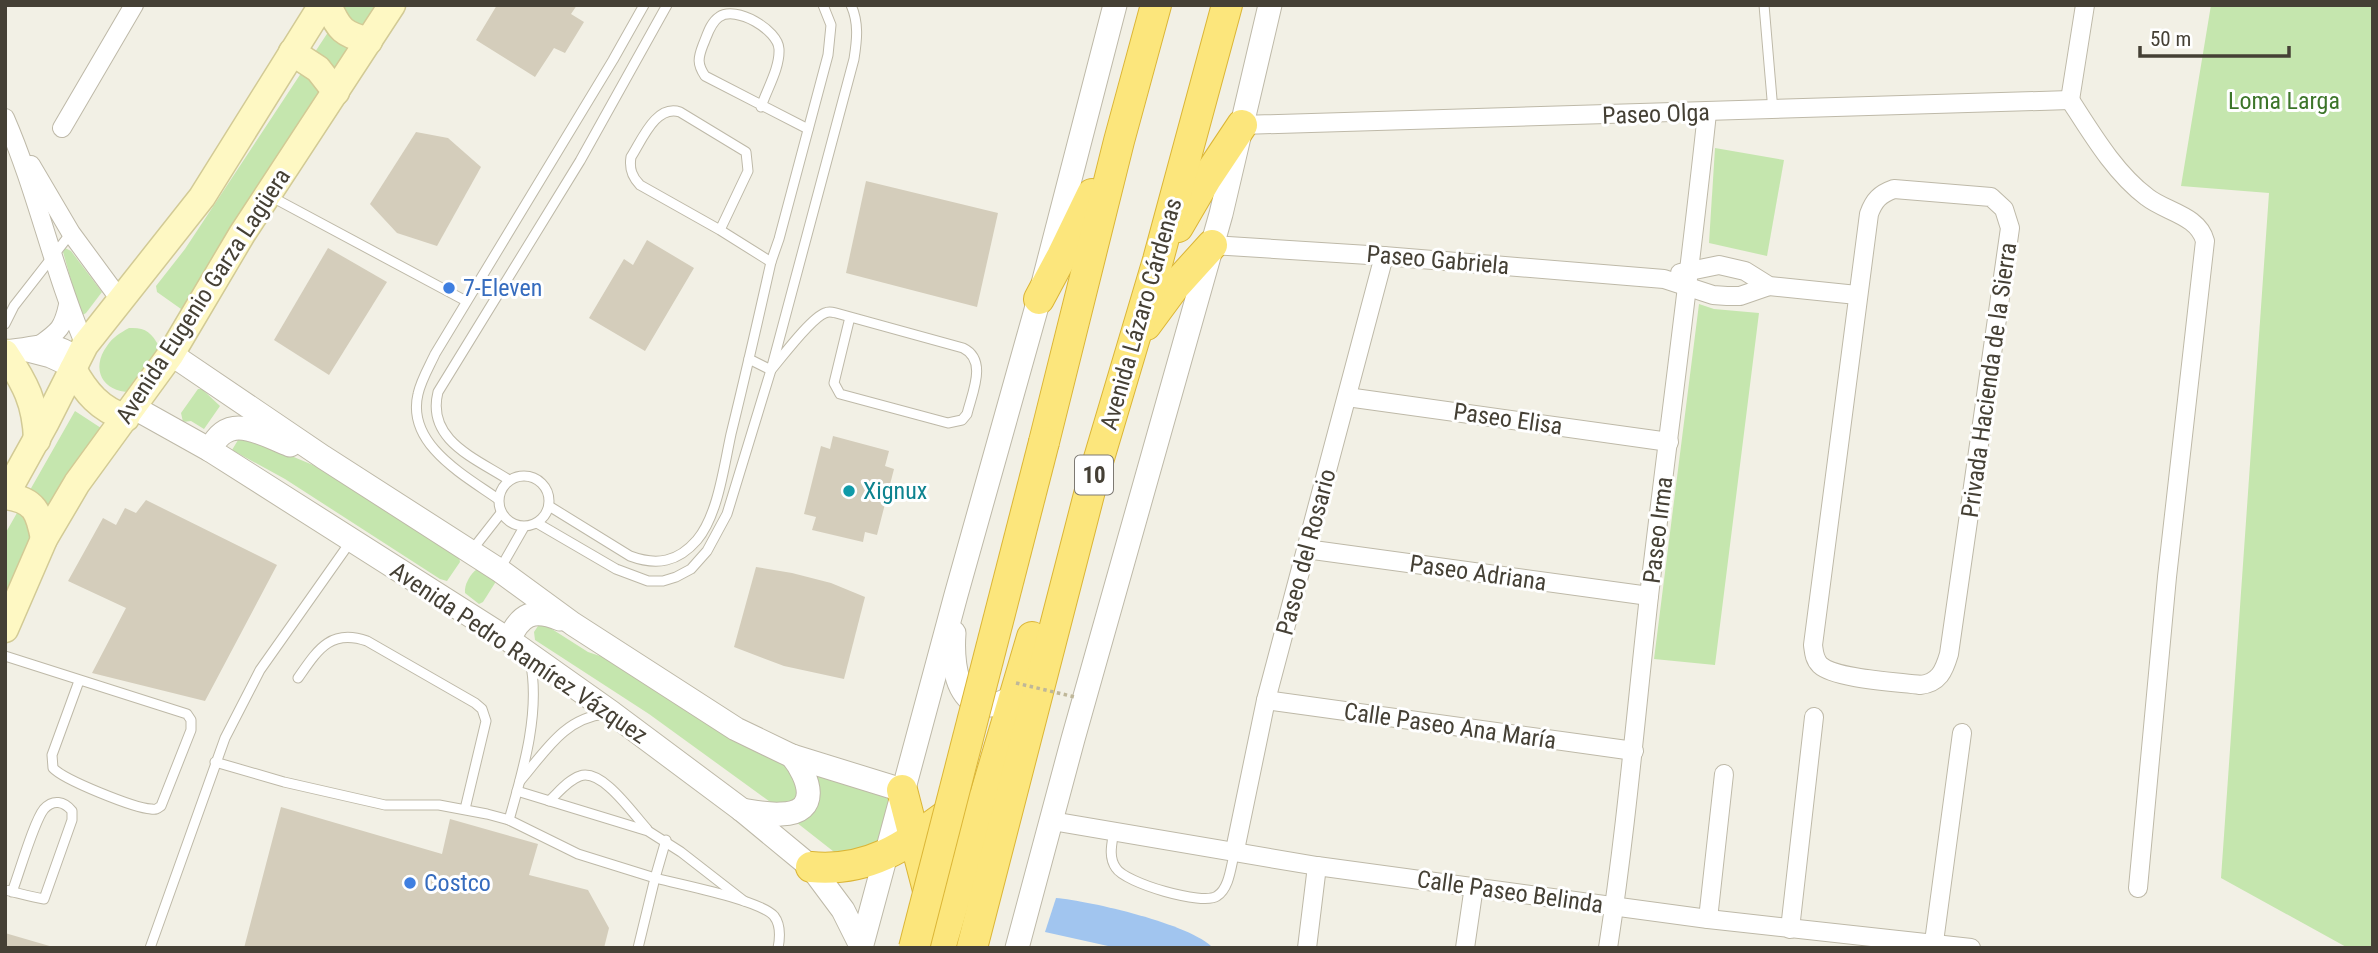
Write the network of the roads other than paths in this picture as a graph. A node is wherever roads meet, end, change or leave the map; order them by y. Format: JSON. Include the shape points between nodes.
{"nodes":[{"id":1,"x":134,"y":5,"type":"edge"},
{"id":2,"x":322,"y":5,"type":"edge"},
{"id":3,"x":328,"y":5,"type":"edge"},
{"id":4,"x":392,"y":5,"type":"edge"},
{"id":5,"x":644,"y":5,"type":"edge"},
{"id":6,"x":667,"y":5,"type":"edge"},
{"id":7,"x":823,"y":5,"type":"edge"},
{"id":8,"x":851,"y":5,"type":"edge"},
{"id":9,"x":1115,"y":5,"type":"edge"},
{"id":10,"x":1156,"y":5,"type":"edge"},
{"id":11,"x":1227,"y":5,"type":"edge"},
{"id":12,"x":1270,"y":5,"type":"edge"},
{"id":13,"x":1764,"y":5,"type":"edge"},
{"id":14,"x":2084,"y":5,"type":"edge"},
{"id":15,"x":369,"y":41,"type":"junction"},
{"id":16,"x":292,"y":52,"type":"junction"},
{"id":17,"x":335,"y":92,"type":"junction"},
{"id":18,"x":2070,"y":100,"type":"junction"},
{"id":19,"x":761,"y":107,"type":"junction"},
{"id":20,"x":1773,"y":111,"type":"junction"},
{"id":21,"x":1707,"y":113,"type":"junction"},
{"id":22,"x":1242,"y":125,"type":"junction"},
{"id":23,"x":9,"y":126,"type":"edge"},
{"id":24,"x":62,"y":128,"type":"dead end"},
{"id":25,"x":808,"y":129,"type":"junction"},
{"id":26,"x":1119,"y":141,"type":"junction"},
{"id":27,"x":268,"y":195,"type":"junction"},
{"id":28,"x":720,"y":230,"type":"junction"},
{"id":29,"x":71,"y":233,"type":"junction"},
{"id":30,"x":1212,"y":245,"type":"junction"},
{"id":31,"x":53,"y":255,"type":"junction"},
{"id":32,"x":1384,"y":256,"type":"junction"},
{"id":33,"x":1158,"y":260,"type":"junction"},
{"id":34,"x":771,"y":262,"type":"junction"},
{"id":35,"x":1689,"y":279,"type":"junction"},
{"id":36,"x":1769,"y":286,"type":"junction"},
{"id":37,"x":1857,"y":295,"type":"junction"},
{"id":38,"x":1039,"y":299,"type":"junction"},
{"id":39,"x":121,"y":301,"type":"junction"},
{"id":40,"x":466,"y":301,"type":"junction"},
{"id":41,"x":68,"y":305,"type":"junction"},
{"id":42,"x":850,"y":317,"type":"junction"},
{"id":43,"x":5,"y":324,"type":"edge"},
{"id":44,"x":1133,"y":342,"type":"junction"},
{"id":45,"x":41,"y":344,"type":"junction"},
{"id":46,"x":7,"y":350,"type":"edge"},
{"id":47,"x":171,"y":354,"type":"junction"},
{"id":48,"x":79,"y":357,"type":"junction"},
{"id":49,"x":749,"y":359,"type":"junction"},
{"id":50,"x":771,"y":370,"type":"junction"},
{"id":51,"x":1348,"y":397,"type":"junction"},
{"id":52,"x":130,"y":413,"type":"junction"},
{"id":53,"x":37,"y":439,"type":"junction"},
{"id":54,"x":1669,"y":442,"type":"junction"},
{"id":55,"x":210,"y":450,"type":"junction"},
{"id":56,"x":323,"y":457,"type":"junction"},
{"id":57,"x":1094,"y":475,"type":"junction"},
{"id":58,"x":509,"y":480,"type":"junction"},
{"id":59,"x":5,"y":496,"type":"edge"},
{"id":60,"x":498,"y":499,"type":"junction"},
{"id":61,"x":549,"y":506,"type":"junction"},
{"id":62,"x":501,"y":513,"type":"junction"},
{"id":63,"x":537,"y":523,"type":"junction"},
{"id":64,"x":524,"y":527,"type":"junction"},
{"id":65,"x":44,"y":539,"type":"junction"},
{"id":66,"x":351,"y":541,"type":"junction"},
{"id":67,"x":1306,"y":549,"type":"junction"},
{"id":68,"x":471,"y":553,"type":"junction"},
{"id":69,"x":499,"y":570,"type":"junction"},
{"id":70,"x":956,"y":594,"type":"junction"},
{"id":71,"x":1649,"y":596,"type":"junction"},
{"id":72,"x":573,"y":624,"type":"junction"},
{"id":73,"x":5,"y":629,"type":"edge"},
{"id":74,"x":519,"y":647,"type":"junction"},
{"id":75,"x":5,"y":656,"type":"edge"},
{"id":76,"x":298,"y":678,"type":"dead end"},
{"id":77,"x":79,"y":681,"type":"junction"},
{"id":78,"x":1015,"y":689,"type":"junction"},
{"id":79,"x":1266,"y":700,"type":"junction"},
{"id":80,"x":612,"y":713,"type":"junction"},
{"id":81,"x":1814,"y":717,"type":"dead end"},
{"id":82,"x":1962,"y":733,"type":"dead end"},
{"id":83,"x":1634,"y":751,"type":"junction"},
{"id":84,"x":792,"y":756,"type":"junction"},
{"id":85,"x":215,"y":762,"type":"junction"},
{"id":86,"x":1724,"y":774,"type":"dead end"},
{"id":87,"x":518,"y":787,"type":"junction"},
{"id":88,"x":986,"y":787,"type":"junction"},
{"id":89,"x":902,"y":790,"type":"junction"},
{"id":90,"x":549,"y":801,"type":"junction"},
{"id":91,"x":465,"y":809,"type":"junction"},
{"id":92,"x":742,"y":810,"type":"junction"},
{"id":93,"x":509,"y":820,"type":"junction"},
{"id":94,"x":939,"y":820,"type":"junction"},
{"id":95,"x":1052,"y":821,"type":"junction"},
{"id":96,"x":648,"y":831,"type":"junction"},
{"id":97,"x":1114,"y":831,"type":"junction"},
{"id":98,"x":915,"y":837,"type":"junction"},
{"id":99,"x":666,"y":840,"type":"junction"},
{"id":100,"x":1235,"y":850,"type":"junction"},
{"id":101,"x":886,"y":855,"type":"junction"},
{"id":102,"x":1317,"y":866,"type":"junction"},
{"id":103,"x":811,"y":867,"type":"junction"},
{"id":104,"x":962,"y":870,"type":"junction"},
{"id":105,"x":655,"y":878,"type":"junction"},
{"id":106,"x":1474,"y":886,"type":"junction"},
{"id":107,"x":2138,"y":888,"type":"dead end"},
{"id":108,"x":9,"y":891,"type":"edge"},
{"id":109,"x":744,"y":901,"type":"junction"},
{"id":110,"x":1614,"y":906,"type":"junction"},
{"id":111,"x":1708,"y":919,"type":"junction"},
{"id":112,"x":1790,"y":929,"type":"junction"},
{"id":113,"x":1851,"y":941,"type":"edge"},
{"id":114,"x":1934,"y":942,"type":"junction"},
{"id":115,"x":932,"y":945,"type":"edge"},
{"id":116,"x":861,"y":947,"type":"edge"},
{"id":117,"x":1964,"y":947,"type":"edge"},
{"id":118,"x":150,"y":948,"type":"edge"},
{"id":119,"x":638,"y":948,"type":"edge"},
{"id":120,"x":778,"y":948,"type":"edge"},
{"id":121,"x":972,"y":948,"type":"edge"},
{"id":122,"x":1017,"y":948,"type":"edge"},
{"id":123,"x":1307,"y":948,"type":"edge"},
{"id":124,"x":1465,"y":948,"type":"edge"},
{"id":125,"x":1608,"y":948,"type":"edge"}],
"edges":[{"from":1,"to":24,"type":"street"},
{"from":2,"to":16,"type":"main road"},
{"from":3,"to":15,"type":"main road","via":[[342,30]]},
{"from":4,"to":15,"type":"main road","name":"Avenida Eugenio Garza Lagüera"},
{"from":5,"to":40,"type":"lane"},
{"from":6,"to":58,"type":"lane","via":[[580,161],[438,392],[434,407],[442,433]]},
{"from":7,"to":25,"type":"lane","via":[[831,39]]},
{"from":8,"to":50,"type":"lane","via":[[857,24],[855,59]]},
{"from":9,"to":38,"type":"street"},
{"from":10,"to":26,"type":"highway","number":"10"},
{"from":11,"to":33,"type":"highway","name":"Avenida Lázaro Cárdenas","number":"10"},
{"from":12,"to":22,"type":"street","name":"Avenida Lázaro Cárdenas"},
{"from":13,"to":20,"type":"lane"},
{"from":14,"to":18,"type":"street"},
{"from":15,"to":17,"type":"main road","name":"Avenida Eugenio Garza Lagüera"},
{"from":16,"to":17,"type":"main road","via":[[318,69]]},
{"from":16,"to":39,"type":"main road","via":[[202,197]]},
{"from":17,"to":27,"type":"main road","name":"Avenida Eugenio Garza Lagüera"},
{"from":18,"to":20,"type":"street","name":"Paseo Olga"},
{"from":18,"to":107,"type":"street","via":[[2129,180],[2157,204],[2195,224],[2203,233],[2206,251],[2167,578]]},
{"from":19,"to":19,"type":"lane","via":[[711,80],[699,67],[698,58],[712,24],[727,13],[765,28],[779,45]]},
{"from":19,"to":25,"type":"lane"},
{"from":20,"to":21,"type":"street","name":"Paseo Olga"},
{"from":21,"to":22,"type":"street","name":"Paseo Olga"},
{"from":21,"to":35,"type":"street","name":"Paseo Irma"},
{"from":22,"to":30,"type":"street","name":"Avenida Lázaro Cárdenas"},
{"from":22,"to":33,"type":"highway"},
{"from":23,"to":29,"type":"street"},
{"from":23,"to":31,"type":"street"},
{"from":25,"to":34,"type":"lane"},
{"from":26,"to":38,"type":"highway"},
{"from":26,"to":115,"type":"highway","number":"10","bridge":true,"via":[[1044,442]]},
{"from":27,"to":40,"type":"lane"},
{"from":27,"to":47,"type":"main road","name":"Avenida Eugenio Garza Lagüera"},
{"from":28,"to":28,"type":"lane","via":[[634,179],[631,157],[656,118],[668,110],[680,112],[746,152],[748,170]]},
{"from":28,"to":34,"type":"lane"},
{"from":29,"to":31,"type":"lane"},
{"from":29,"to":39,"type":"street"},
{"from":30,"to":32,"type":"street","name":"Paseo Gabriela"},
{"from":30,"to":44,"type":"highway"},
{"from":30,"to":95,"type":"street","name":"Avenida Lázaro Cárdenas"},
{"from":31,"to":41,"type":"street"},
{"from":31,"to":43,"type":"lane"},
{"from":32,"to":35,"type":"street","name":"Paseo Gabriela"},
{"from":32,"to":51,"type":"street","name":"Paseo del Rosario"},
{"from":33,"to":44,"type":"highway","name":"Avenida Lázaro Cárdenas","number":"10"},
{"from":34,"to":49,"type":"lane"},
{"from":35,"to":36,"type":"street","name":"Paseo Gabriela","via":[[1727,296]]},
{"from":35,"to":36,"type":"street","name":"Paseo Gabriela","via":[[1719,265],[1745,271]]},
{"from":35,"to":54,"type":"street","name":"Paseo Irma"},
{"from":36,"to":37,"type":"street","name":"Paseo Gabriela"},
{"from":37,"to":37,"type":"street","name":"Privada Hacienda de la Sierra","via":[[1813,629],[1814,657],[1836,674],[1930,684],[1942,674],[1949,654],[2010,240],[2004,209],[1983,195],[1901,188],[1880,195],[1869,214]]},
{"from":38,"to":70,"type":"street"},
{"from":39,"to":48,"type":"main road"},
{"from":40,"to":60,"type":"lane","via":[[422,382],[417,396],[419,425],[436,452]]},
{"from":41,"to":45,"type":"street","via":[[64,324]]},
{"from":41,"to":48,"type":"street"},
{"from":42,"to":42,"type":"lane","via":[[970,351],[977,366],[962,420],[948,423],[839,394],[834,383]]},
{"from":42,"to":50,"type":"lane","via":[[831,312],[821,316]]},
{"from":44,"to":57,"type":"highway","name":"Avenida Lázaro Cárdenas","number":"10"},
{"from":45,"to":46,"type":"street"},
{"from":45,"to":48,"type":"street","via":[[62,345]]},
{"from":46,"to":48,"type":"street"},
{"from":46,"to":53,"type":"main road","via":[[31,398]]},
{"from":47,"to":52,"type":"main road","name":"Avenida Eugenio Garza Lagüera"},
{"from":47,"to":56,"type":"street"},
{"from":48,"to":52,"type":"main road","via":[[92,399],[103,408]]},
{"from":48,"to":53,"type":"main road"},
{"from":49,"to":50,"type":"lane"},
{"from":49,"to":61,"type":"lane","via":[[716,500],[699,538],[686,551],[656,562],[644,561]]},
{"from":50,"to":63,"type":"lane","via":[[727,514],[715,539],[691,569],[663,581],[635,577]]},
{"from":51,"to":54,"type":"street","name":"Paseo Elisa"},
{"from":51,"to":67,"type":"street","name":"Paseo del Rosario"},
{"from":52,"to":55,"type":"street","name":"Avenida Pedro Ramírez Vázquez"},
{"from":52,"to":65,"type":"main road","name":"Avenida Eugenio Garza Lagüera","via":[[77,483]]},
{"from":53,"to":59,"type":"main road"},
{"from":54,"to":71,"type":"street","name":"Paseo Irma"},
{"from":55,"to":56,"type":"street","via":[[219,435],[236,428]]},
{"from":55,"to":66,"type":"street","name":"Avenida Pedro Ramírez Vázquez"},
{"from":56,"to":68,"type":"street"},
{"from":57,"to":78,"type":"highway","via":[[1065,525]]},
{"from":57,"to":121,"type":"highway","name":"Avenida Lázaro Cárdenas","number":"10"},
{"from":58,"to":60,"type":"lane"},
{"from":58,"to":61,"type":"lane","via":[[525,475],[539,480],[548,492]]},
{"from":59,"to":65,"type":"main road","via":[[23,499],[34,507]]},
{"from":60,"to":62,"type":"lane"},
{"from":61,"to":63,"type":"lane"},
{"from":62,"to":64,"type":"lane","via":[[512,524]]},
{"from":62,"to":68,"type":"lane"},
{"from":63,"to":64,"type":"lane"},
{"from":64,"to":69,"type":"lane"},
{"from":65,"to":73,"type":"main road","name":"Avenida Eugenio Garza Lagüera"},
{"from":66,"to":74,"type":"street","name":"Avenida Pedro Ramírez Vázquez"},
{"from":66,"to":85,"type":"lane","via":[[260,670]]},
{"from":67,"to":71,"type":"street","name":"Paseo Adriana"},
{"from":67,"to":79,"type":"street","name":"Paseo del Rosario"},
{"from":68,"to":69,"type":"street"},
{"from":69,"to":72,"type":"street"},
{"from":70,"to":78,"type":"street","via":[[954,662],[961,689],[982,705],[1000,704]]},
{"from":70,"to":89,"type":"street"},
{"from":71,"to":83,"type":"street","name":"Paseo Irma"},
{"from":72,"to":74,"type":"street","via":[[541,612],[532,614],[519,623]]},
{"from":72,"to":84,"type":"street","via":[[736,729]]},
{"from":74,"to":80,"type":"street","name":"Avenida Pedro Ramírez Vázquez"},
{"from":74,"to":87,"type":"lane","via":[[534,692]]},
{"from":75,"to":77,"type":"lane"},
{"from":76,"to":91,"type":"lane","via":[[328,642],[354,636],[475,703],[486,721]]},
{"from":77,"to":77,"type":"lane","via":[[190,717],[191,730],[162,806],[148,809],[121,800],[53,768],[52,755]]},
{"from":78,"to":88,"type":"highway"},
{"from":79,"to":83,"type":"street","name":"Calle Paseo Ana María"},
{"from":79,"to":100,"type":"street","name":"Paseo del Rosario"},
{"from":80,"to":87,"type":"lane","via":[[592,715],[570,725]]},
{"from":80,"to":92,"type":"street","name":"Avenida Pedro Ramírez Vázquez"},
{"from":81,"to":112,"type":"street"},
{"from":82,"to":114,"type":"street"},
{"from":83,"to":110,"type":"street","name":"Paseo Irma"},
{"from":84,"to":89,"type":"street"},
{"from":84,"to":92,"type":"street","via":[[808,785],[803,806],[782,815]]},
{"from":85,"to":91,"type":"lane","via":[[385,805]]},
{"from":85,"to":118,"type":"lane"},
{"from":86,"to":111,"type":"street"},
{"from":87,"to":90,"type":"lane"},
{"from":87,"to":93,"type":"lane"},
{"from":88,"to":94,"type":"highway"},
{"from":88,"to":104,"type":"highway"},
{"from":89,"to":94,"type":"highway"},
{"from":89,"to":98,"type":"highway"},
{"from":89,"to":101,"type":"street"},
{"from":90,"to":96,"type":"lane"},
{"from":90,"to":96,"type":"lane","via":[[581,775],[594,775]]},
{"from":91,"to":93,"type":"lane"},
{"from":92,"to":103,"type":"street","name":"Avenida Pedro Ramírez Vázquez"},
{"from":93,"to":105,"type":"lane","via":[[578,854]]},
{"from":94,"to":98,"type":"highway"},
{"from":94,"to":104,"type":"highway"},
{"from":95,"to":97,"type":"street","name":"Calle Paseo Belinda"},
{"from":95,"to":122,"type":"street","name":"Avenida Lázaro Cárdenas"},
{"from":96,"to":99,"type":"lane"},
{"from":97,"to":100,"type":"street","name":"Calle Paseo Belinda"},
{"from":97,"to":100,"type":"lane","via":[[1112,862],[1123,877],[1196,899],[1211,899],[1221,893]]},
{"from":98,"to":101,"type":"highway"},
{"from":98,"to":115,"type":"highway"},
{"from":99,"to":105,"type":"lane"},
{"from":99,"to":109,"type":"lane"},
{"from":100,"to":102,"type":"street","name":"Calle Paseo Belinda"},
{"from":101,"to":103,"type":"highway","via":[[847,868]]},
{"from":101,"to":116,"type":"street"},
{"from":102,"to":106,"type":"street","name":"Calle Paseo Belinda"},
{"from":102,"to":123,"type":"street"},
{"from":103,"to":116,"type":"street","name":"Avenida Pedro Ramírez Vázquez","via":[[844,910]]},
{"from":104,"to":115,"type":"highway"},
{"from":105,"to":109,"type":"lane"},
{"from":105,"to":119,"type":"lane"},
{"from":106,"to":110,"type":"street","name":"Calle Paseo Belinda"},
{"from":106,"to":124,"type":"street"},
{"from":108,"to":108,"type":"lane","via":[[44,899],[72,820],[67,805],[53,802],[41,813]]},
{"from":109,"to":120,"type":"lane","via":[[775,917]]},
{"from":110,"to":111,"type":"street","name":"Calle Paseo Belinda"},
{"from":110,"to":125,"type":"street","name":"Paseo Irma"},
{"from":111,"to":112,"type":"street","name":"Calle Paseo Belinda"},
{"from":112,"to":113,"type":"street","name":"Calle Paseo Belinda"},
{"from":113,"to":114,"type":"street","name":"Calle Paseo Belinda"},
{"from":114,"to":117,"type":"street","name":"Calle Paseo Belinda"}]}
